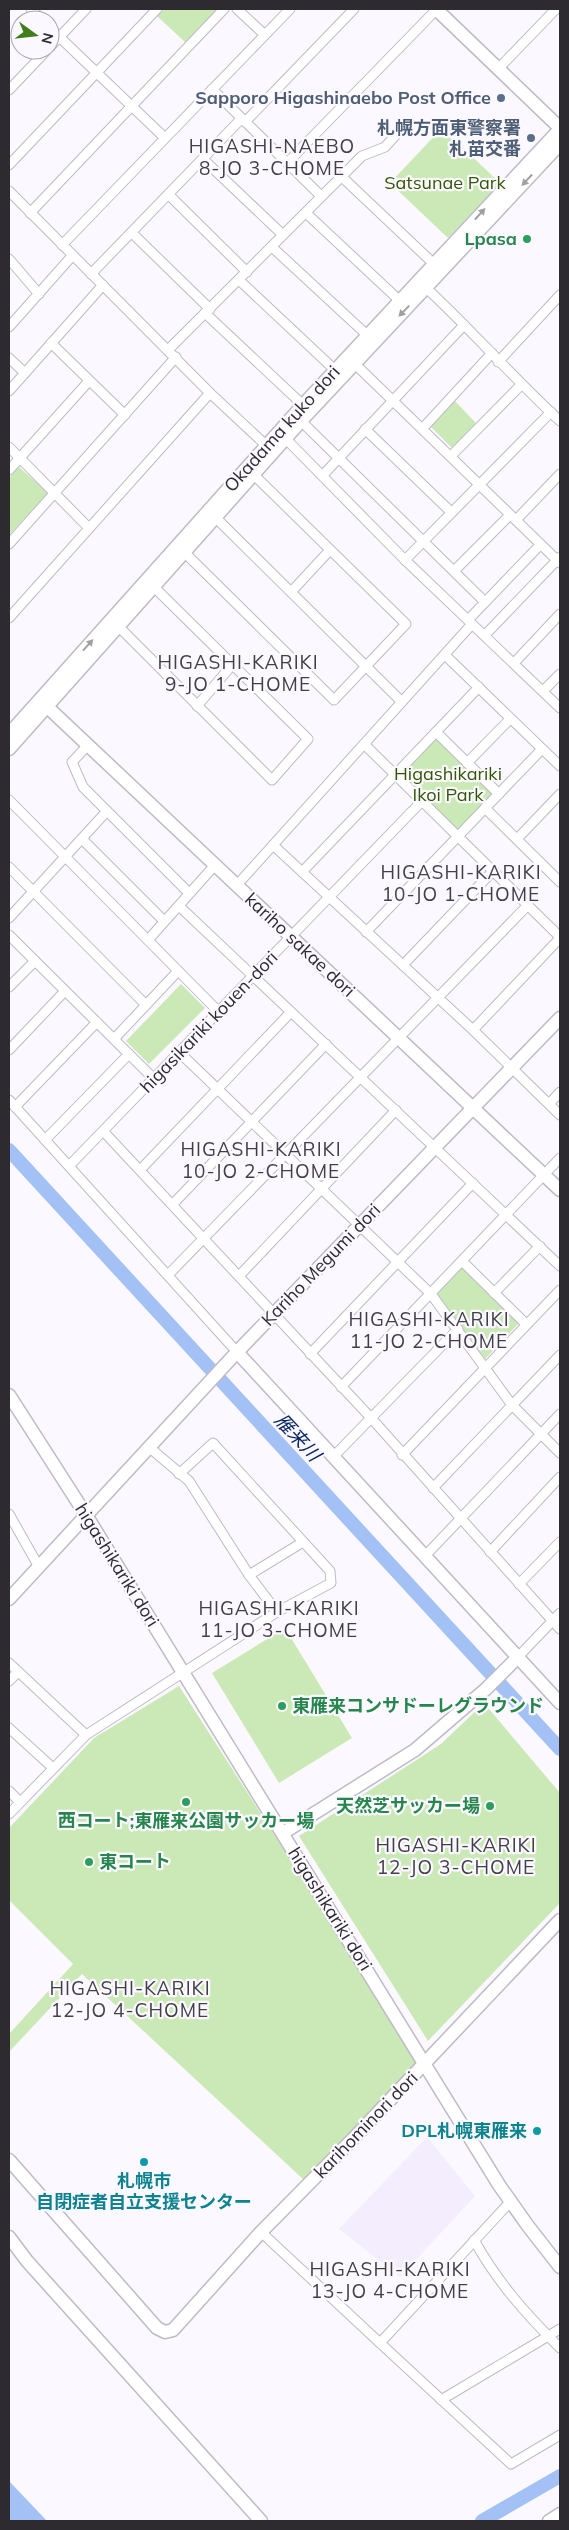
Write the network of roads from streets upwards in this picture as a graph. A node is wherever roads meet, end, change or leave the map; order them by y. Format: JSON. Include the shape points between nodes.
{"nodes":[{"id":1,"x":86,"y":9,"type":"edge"},
{"id":2,"x":157,"y":9,"type":"edge"},
{"id":3,"x":224,"y":9,"type":"edge"},
{"id":4,"x":237,"y":9,"type":"edge"},
{"id":5,"x":290,"y":9,"type":"edge"},
{"id":6,"x":354,"y":9,"type":"edge"},
{"id":7,"x":436,"y":9,"type":"edge"},
{"id":8,"x":556,"y":9,"type":"edge"},
{"id":9,"x":265,"y":35,"type":"junction"},
{"id":10,"x":60,"y":36,"type":"edge"},
{"id":11,"x":60,"y":38,"type":"edge"},
{"id":12,"x":38,"y":60,"type":"edge"},
{"id":13,"x":498,"y":69,"type":"junction"},
{"id":14,"x":97,"y":72,"type":"junction"},
{"id":15,"x":212,"y":89,"type":"junction"},
{"id":16,"x":9,"y":90,"type":"edge"},
{"id":17,"x":132,"y":106,"type":"junction"},
{"id":18,"x":243,"y":120,"type":"junction"},
{"id":19,"x":404,"y":126,"type":"dead end"},
{"id":20,"x":560,"y":128,"type":"edge"},
{"id":21,"x":165,"y":138,"type":"junction"},
{"id":22,"x":560,"y":144,"type":"edge"},
{"id":23,"x":203,"y":159,"type":"junction"},
{"id":24,"x":288,"y":162,"type":"junction"},
{"id":25,"x":9,"y":165,"type":"edge"},
{"id":26,"x":342,"y":177,"type":"junction"},
{"id":27,"x":9,"y":190,"type":"edge"},
{"id":28,"x":169,"y":194,"type":"junction"},
{"id":29,"x":322,"y":196,"type":"junction"},
{"id":30,"x":30,"y":213,"type":"junction"},
{"id":31,"x":306,"y":213,"type":"junction"},
{"id":32,"x":132,"y":233,"type":"junction"},
{"id":33,"x":283,"y":234,"type":"junction"},
{"id":34,"x":62,"y":245,"type":"junction"},
{"id":35,"x":272,"y":247,"type":"junction"},
{"id":36,"x":72,"y":256,"type":"junction"},
{"id":37,"x":9,"y":260,"type":"edge"},
{"id":38,"x":434,"y":264,"type":"junction"},
{"id":39,"x":247,"y":272,"type":"junction"},
{"id":40,"x":91,"y":274,"type":"junction"},
{"id":41,"x":239,"y":280,"type":"junction"},
{"id":42,"x":422,"y":284,"type":"junction"},
{"id":43,"x":103,"y":285,"type":"junction"},
{"id":44,"x":38,"y":294,"type":"junction"},
{"id":45,"x":560,"y":295,"type":"edge"},
{"id":46,"x":400,"y":301,"type":"junction"},
{"id":47,"x":207,"y":311,"type":"junction"},
{"id":48,"x":464,"y":324,"type":"junction"},
{"id":49,"x":9,"y":327,"type":"edge"},
{"id":50,"x":367,"y":336,"type":"junction"},
{"id":51,"x":51,"y":343,"type":"junction"},
{"id":52,"x":168,"y":350,"type":"junction"},
{"id":53,"x":492,"y":353,"type":"junction"},
{"id":54,"x":176,"y":357,"type":"junction"},
{"id":55,"x":9,"y":358,"type":"edge"},
{"id":56,"x":498,"y":362,"type":"junction"},
{"id":57,"x":354,"y":363,"type":"junction"},
{"id":58,"x":336,"y":371,"type":"junction"},
{"id":59,"x":25,"y":373,"type":"junction"},
{"id":60,"x":89,"y":381,"type":"junction"},
{"id":61,"x":520,"y":384,"type":"junction"},
{"id":62,"x":9,"y":391,"type":"edge"},
{"id":63,"x":210,"y":393,"type":"junction"},
{"id":64,"x":393,"y":399,"type":"junction"},
{"id":65,"x":303,"y":405,"type":"junction"},
{"id":66,"x":551,"y":412,"type":"junction"},
{"id":67,"x":125,"y":415,"type":"junction"},
{"id":68,"x":301,"y":421,"type":"junction"},
{"id":69,"x":560,"y":421,"type":"edge"},
{"id":70,"x":423,"y":428,"type":"junction"},
{"id":71,"x":365,"y":429,"type":"junction"},
{"id":72,"x":285,"y":438,"type":"junction"},
{"id":73,"x":9,"y":447,"type":"edge"},
{"id":74,"x":270,"y":449,"type":"junction"},
{"id":75,"x":451,"y":456,"type":"junction"},
{"id":76,"x":20,"y":458,"type":"junction"},
{"id":77,"x":337,"y":458,"type":"junction"},
{"id":78,"x":9,"y":470,"type":"edge"},
{"id":79,"x":560,"y":474,"type":"edge"},
{"id":80,"x":254,"y":475,"type":"junction"},
{"id":81,"x":322,"y":475,"type":"junction"},
{"id":82,"x":479,"y":484,"type":"junction"},
{"id":83,"x":54,"y":493,"type":"junction"},
{"id":84,"x":451,"y":512,"type":"junction"},
{"id":85,"x":215,"y":518,"type":"junction"},
{"id":86,"x":513,"y":518,"type":"junction"},
{"id":87,"x":89,"y":528,"type":"junction"},
{"id":88,"x":424,"y":542,"type":"junction"},
{"id":89,"x":9,"y":544,"type":"edge"},
{"id":90,"x":540,"y":545,"type":"junction"},
{"id":91,"x":330,"y":550,"type":"junction"},
{"id":92,"x":184,"y":552,"type":"junction"},
{"id":93,"x":406,"y":560,"type":"junction"},
{"id":94,"x":559,"y":560,"type":"edge"},
{"id":95,"x":455,"y":570,"type":"junction"},
{"id":96,"x":153,"y":586,"type":"junction"},
{"id":97,"x":291,"y":592,"type":"junction"},
{"id":98,"x":485,"y":602,"type":"junction"},
{"id":99,"x":560,"y":614,"type":"edge"},
{"id":100,"x":9,"y":618,"type":"edge"},
{"id":101,"x":470,"y":622,"type":"junction"},
{"id":102,"x":115,"y":623,"type":"junction"},
{"id":103,"x":485,"y":635,"type":"junction"},
{"id":104,"x":445,"y":654,"type":"junction"},
{"id":105,"x":514,"y":663,"type":"junction"},
{"id":106,"x":232,"y":665,"type":"junction"},
{"id":107,"x":367,"y":667,"type":"junction"},
{"id":108,"x":560,"y":674,"type":"edge"},
{"id":109,"x":479,"y":687,"type":"junction"},
{"id":110,"x":543,"y":691,"type":"junction"},
{"id":111,"x":402,"y":702,"type":"junction"},
{"id":112,"x":43,"y":703,"type":"junction"},
{"id":113,"x":198,"y":706,"type":"junction"},
{"id":114,"x":560,"y":708,"type":"edge"},
{"id":115,"x":510,"y":719,"type":"junction"},
{"id":116,"x":436,"y":732,"type":"junction"},
{"id":117,"x":9,"y":734,"type":"edge"},
{"id":118,"x":364,"y":744,"type":"junction"},
{"id":119,"x":88,"y":745,"type":"junction"},
{"id":120,"x":9,"y":749,"type":"edge"},
{"id":121,"x":542,"y":749,"type":"junction"},
{"id":122,"x":467,"y":763,"type":"junction"},
{"id":123,"x":560,"y":766,"type":"edge"},
{"id":124,"x":395,"y":774,"type":"junction"},
{"id":125,"x":499,"y":794,"type":"junction"},
{"id":126,"x":560,"y":794,"type":"edge"},
{"id":127,"x":9,"y":800,"type":"edge"},
{"id":128,"x":422,"y":801,"type":"junction"},
{"id":129,"x":486,"y":808,"type":"junction"},
{"id":130,"x":107,"y":811,"type":"junction"},
{"id":131,"x":458,"y":836,"type":"junction"},
{"id":132,"x":82,"y":839,"type":"junction"},
{"id":133,"x":517,"y":839,"type":"junction"},
{"id":134,"x":273,"y":845,"type":"junction"},
{"id":135,"x":65,"y":857,"type":"junction"},
{"id":136,"x":215,"y":865,"type":"junction"},
{"id":137,"x":9,"y":867,"type":"edge"},
{"id":138,"x":494,"y":870,"type":"junction"},
{"id":139,"x":302,"y":872,"type":"junction"},
{"id":140,"x":558,"y":876,"type":"edge"},
{"id":141,"x":237,"y":885,"type":"junction"},
{"id":142,"x":33,"y":892,"type":"junction"},
{"id":143,"x":189,"y":893,"type":"junction"},
{"id":144,"x":329,"y":897,"type":"junction"},
{"id":145,"x":528,"y":905,"type":"junction"},
{"id":146,"x":178,"y":906,"type":"junction"},
{"id":147,"x":9,"y":918,"type":"edge"},
{"id":148,"x":164,"y":921,"type":"junction"},
{"id":149,"x":366,"y":932,"type":"junction"},
{"id":150,"x":9,"y":935,"type":"edge"},
{"id":151,"x":292,"y":936,"type":"junction"},
{"id":152,"x":560,"y":938,"type":"edge"},
{"id":153,"x":148,"y":940,"type":"junction"},
{"id":154,"x":35,"y":960,"type":"junction"},
{"id":155,"x":403,"y":964,"type":"junction"},
{"id":156,"x":178,"y":971,"type":"junction"},
{"id":157,"x":253,"y":976,"type":"junction"},
{"id":158,"x":9,"y":987,"type":"edge"},
{"id":159,"x":66,"y":991,"type":"junction"},
{"id":160,"x":437,"y":998,"type":"junction"},
{"id":161,"x":146,"y":1005,"type":"junction"},
{"id":162,"x":219,"y":1012,"type":"junction"},
{"id":163,"x":291,"y":1012,"type":"junction"},
{"id":164,"x":560,"y":1018,"type":"edge"},
{"id":165,"x":97,"y":1022,"type":"junction"},
{"id":166,"x":473,"y":1030,"type":"junction"},
{"id":167,"x":399,"y":1038,"type":"junction"},
{"id":168,"x":114,"y":1039,"type":"junction"},
{"id":169,"x":326,"y":1044,"type":"junction"},
{"id":170,"x":9,"y":1050,"type":"edge"},
{"id":171,"x":179,"y":1052,"type":"junction"},
{"id":172,"x":129,"y":1054,"type":"junction"},
{"id":173,"x":511,"y":1068,"type":"junction"},
{"id":174,"x":361,"y":1077,"type":"junction"},
{"id":175,"x":154,"y":1079,"type":"junction"},
{"id":176,"x":217,"y":1089,"type":"junction"},
{"id":177,"x":560,"y":1092,"type":"edge"},
{"id":178,"x":12,"y":1103,"type":"edge"},
{"id":179,"x":548,"y":1104,"type":"junction"},
{"id":180,"x":473,"y":1107,"type":"junction"},
{"id":181,"x":396,"y":1110,"type":"junction"},
{"id":182,"x":560,"y":1116,"type":"edge"},
{"id":183,"x":251,"y":1122,"type":"junction"},
{"id":184,"x":104,"y":1132,"type":"junction"},
{"id":185,"x":45,"y":1140,"type":"junction"},
{"id":186,"x":436,"y":1147,"type":"junction"},
{"id":187,"x":285,"y":1156,"type":"junction"},
{"id":188,"x":560,"y":1158,"type":"edge"},
{"id":189,"x":69,"y":1166,"type":"junction"},
{"id":190,"x":141,"y":1169,"type":"junction"},
{"id":191,"x":544,"y":1175,"type":"junction"},
{"id":192,"x":473,"y":1183,"type":"junction"},
{"id":193,"x":320,"y":1189,"type":"junction"},
{"id":194,"x":560,"y":1190,"type":"edge"},
{"id":195,"x":173,"y":1204,"type":"junction"},
{"id":196,"x":506,"y":1214,"type":"junction"},
{"id":197,"x":358,"y":1226,"type":"junction"},
{"id":198,"x":205,"y":1239,"type":"junction"},
{"id":199,"x":540,"y":1246,"type":"junction"},
{"id":200,"x":462,"y":1261,"type":"junction"},
{"id":201,"x":396,"y":1262,"type":"junction"},
{"id":202,"x":560,"y":1266,"type":"edge"},
{"id":203,"x":168,"y":1274,"type":"junction"},
{"id":204,"x":239,"y":1276,"type":"junction"},
{"id":205,"x":560,"y":1290,"type":"edge"},
{"id":206,"x":494,"y":1293,"type":"junction"},
{"id":207,"x":431,"y":1294,"type":"junction"},
{"id":208,"x":274,"y":1315,"type":"junction"},
{"id":209,"x":526,"y":1324,"type":"junction"},
{"id":210,"x":458,"y":1330,"type":"junction"},
{"id":211,"x":237,"y":1352,"type":"junction"},
{"id":212,"x":310,"y":1354,"type":"junction"},
{"id":213,"x":560,"y":1355,"type":"edge"},
{"id":214,"x":486,"y":1366,"type":"junction"},
{"id":215,"x":341,"y":1387,"type":"junction"},
{"id":216,"x":9,"y":1395,"type":"edge"},
{"id":217,"x":512,"y":1405,"type":"junction"},
{"id":218,"x":560,"y":1414,"type":"edge"},
{"id":219,"x":372,"y":1419,"type":"junction"},
{"id":220,"x":541,"y":1434,"type":"junction"},
{"id":221,"x":150,"y":1448,"type":"junction"},
{"id":222,"x":560,"y":1453,"type":"edge"},
{"id":223,"x":402,"y":1455,"type":"junction"},
{"id":224,"x":334,"y":1456,"type":"junction"},
{"id":225,"x":178,"y":1474,"type":"junction"},
{"id":226,"x":560,"y":1477,"type":"edge"},
{"id":227,"x":433,"y":1488,"type":"junction"},
{"id":228,"x":86,"y":1516,"type":"junction"},
{"id":229,"x":10,"y":1517,"type":"edge"},
{"id":230,"x":461,"y":1520,"type":"junction"},
{"id":231,"x":303,"y":1542,"type":"junction"},
{"id":232,"x":560,"y":1542,"type":"edge"},
{"id":233,"x":490,"y":1552,"type":"junction"},
{"id":234,"x":426,"y":1555,"type":"junction"},
{"id":235,"x":39,"y":1567,"type":"junction"},
{"id":236,"x":250,"y":1575,"type":"junction"},
{"id":237,"x":519,"y":1584,"type":"junction"},
{"id":238,"x":9,"y":1599,"type":"edge"},
{"id":239,"x":277,"y":1612,"type":"junction"},
{"id":240,"x":560,"y":1613,"type":"edge"},
{"id":241,"x":552,"y":1621,"type":"junction"},
{"id":242,"x":560,"y":1629,"type":"edge"},
{"id":243,"x":518,"y":1657,"type":"junction"},
{"id":244,"x":9,"y":1663,"type":"edge"},
{"id":245,"x":18,"y":1672,"type":"junction"},
{"id":246,"x":184,"y":1674,"type":"junction"},
{"id":247,"x":9,"y":1681,"type":"edge"},
{"id":248,"x":560,"y":1703,"type":"edge"},
{"id":249,"x":9,"y":1728,"type":"edge"},
{"id":250,"x":86,"y":1735,"type":"junction"},
{"id":251,"x":53,"y":1768,"type":"junction"},
{"id":252,"x":9,"y":1791,"type":"edge"},
{"id":253,"x":20,"y":1802,"type":"junction"},
{"id":254,"x":9,"y":1814,"type":"edge"},
{"id":255,"x":283,"y":1833,"type":"junction"},
{"id":256,"x":560,"y":1920,"type":"edge"},
{"id":257,"x":425,"y":2064,"type":"junction"},
{"id":258,"x":9,"y":2160,"type":"edge"},
{"id":259,"x":510,"y":2202,"type":"junction"},
{"id":260,"x":262,"y":2232,"type":"junction"},
{"id":261,"x":9,"y":2236,"type":"edge"},
{"id":262,"x":474,"y":2240,"type":"junction"},
{"id":263,"x":560,"y":2267,"type":"edge"},
{"id":264,"x":560,"y":2330,"type":"edge"},
{"id":265,"x":548,"y":2337,"type":"junction"},
{"id":266,"x":380,"y":2344,"type":"junction"},
{"id":267,"x":560,"y":2348,"type":"edge"},
{"id":268,"x":441,"y":2400,"type":"junction"},
{"id":269,"x":560,"y":2435,"type":"edge"},
{"id":270,"x":560,"y":2514,"type":"edge"},
{"id":271,"x":261,"y":2521,"type":"edge"},
{"id":272,"x":549,"y":2521,"type":"edge"}],
"edges":[{"from":1,"to":10,"type":"street"},
{"from":2,"to":14,"type":"street"},
{"from":3,"to":17,"type":"street"},
{"from":4,"to":9,"type":"street"},
{"from":5,"to":9,"type":"street"},
{"from":6,"to":18,"type":"street"},
{"from":7,"to":13,"type":"street"},
{"from":7,"to":24,"type":"street"},
{"from":8,"to":13,"type":"street"},
{"from":9,"to":15,"type":"street"},
{"from":11,"to":14,"type":"street"},
{"from":12,"to":16,"type":"street"},
{"from":13,"to":20,"type":"street"},
{"from":14,"to":17,"type":"street"},
{"from":14,"to":25,"type":"street"},
{"from":15,"to":18,"type":"street"},
{"from":15,"to":21,"type":"street"},
{"from":17,"to":21,"type":"street"},
{"from":17,"to":30,"type":"street"},
{"from":18,"to":23,"type":"street"},
{"from":18,"to":24,"type":"street"},
{"from":19,"to":26,"type":"street","via":[[386,146],[362,156]]},
{"from":38,"to":20,"type":"street","name":"Okadama kuko dori","one_way":true},
{"from":21,"to":34,"type":"street"},
{"from":22,"to":42,"type":"street","name":"Okadama kuko dori","one_way":true},
{"from":23,"to":28,"type":"street"},
{"from":23,"to":33,"type":"street"},
{"from":24,"to":29,"type":"street"},
{"from":26,"to":29,"type":"street"},
{"from":26,"to":38,"type":"street"},
{"from":27,"to":30,"type":"street"},
{"from":28,"to":32,"type":"street"},
{"from":28,"to":39,"type":"street"},
{"from":29,"to":31,"type":"street"},
{"from":30,"to":34,"type":"street"},
{"from":31,"to":33,"type":"street"},
{"from":31,"to":46,"type":"street"},
{"from":32,"to":40,"type":"street"},
{"from":32,"to":47,"type":"street"},
{"from":33,"to":35,"type":"street"},
{"from":34,"to":36,"type":"street"},
{"from":35,"to":39,"type":"street"},
{"from":35,"to":50,"type":"street"},
{"from":36,"to":40,"type":"street"},
{"from":36,"to":44,"type":"street"},
{"from":37,"to":44,"type":"street"},
{"from":38,"to":42,"type":"street","name":"Okadama kuko dori"},
{"from":39,"to":41,"type":"street"},
{"from":40,"to":43,"type":"street"},
{"from":41,"to":47,"type":"street"},
{"from":41,"to":58,"type":"street"},
{"from":42,"to":46,"type":"street","name":"Okadama kuko dori"},
{"from":42,"to":48,"type":"street"},
{"from":42,"to":57,"type":"street","name":"Okadama kuko dori","one_way":true},
{"from":43,"to":51,"type":"street"},
{"from":43,"to":52,"type":"street"},
{"from":44,"to":49,"type":"street"},
{"from":45,"to":56,"type":"street"},
{"from":46,"to":50,"type":"street","name":"Okadama kuko dori"},
{"from":47,"to":52,"type":"street"},
{"from":47,"to":65,"type":"street"},
{"from":48,"to":53,"type":"street"},
{"from":48,"to":64,"type":"street"},
{"from":50,"to":58,"type":"street","name":"Okadama kuko dori"},
{"from":51,"to":59,"type":"street"},
{"from":51,"to":60,"type":"street"},
{"from":52,"to":54,"type":"street"},
{"from":53,"to":56,"type":"street"},
{"from":53,"to":70,"type":"street"},
{"from":54,"to":63,"type":"street"},
{"from":54,"to":67,"type":"street"},
{"from":55,"to":59,"type":"street"},
{"from":56,"to":61,"type":"street"},
{"from":57,"to":64,"type":"street"},
{"from":57,"to":68,"type":"street","name":"Okadama kuko dori"},
{"from":58,"to":65,"type":"street","name":"Okadama kuko dori"},
{"from":59,"to":62,"type":"street"},
{"from":60,"to":67,"type":"street"},
{"from":60,"to":76,"type":"street"},
{"from":61,"to":66,"type":"street"},
{"from":61,"to":75,"type":"street"},
{"from":63,"to":74,"type":"street"},
{"from":63,"to":87,"type":"street"},
{"from":64,"to":70,"type":"street"},
{"from":64,"to":71,"type":"street"},
{"from":65,"to":74,"type":"street","name":"Okadama kuko dori"},
{"from":66,"to":69,"type":"street"},
{"from":66,"to":82,"type":"street"},
{"from":67,"to":83,"type":"street"},
{"from":68,"to":72,"type":"street","name":"Okadama kuko dori"},
{"from":68,"to":77,"type":"street"},
{"from":70,"to":75,"type":"street"},
{"from":71,"to":77,"type":"street"},
{"from":71,"to":84,"type":"street"},
{"from":72,"to":74,"type":"street","name":"Okadama kuko dori"},
{"from":72,"to":81,"type":"street"},
{"from":73,"to":76,"type":"street"},
{"from":74,"to":80,"type":"street","name":"Okadama kuko dori"},
{"from":74,"to":102,"type":"street","name":"Okadama kuko dori"},
{"from":75,"to":82,"type":"street"},
{"from":76,"to":78,"type":"street"},
{"from":76,"to":83,"type":"street"},
{"from":77,"to":81,"type":"street"},
{"from":77,"to":88,"type":"street"},
{"from":79,"to":86,"type":"street"},
{"from":80,"to":85,"type":"street","name":"Okadama kuko dori"},
{"from":80,"to":91,"type":"street"},
{"from":81,"to":93,"type":"street"},
{"from":82,"to":84,"type":"street"},
{"from":82,"to":86,"type":"street"},
{"from":83,"to":87,"type":"street"},
{"from":83,"to":89,"type":"street"},
{"from":84,"to":88,"type":"street"},
{"from":85,"to":92,"type":"street","name":"Okadama kuko dori"},
{"from":85,"to":97,"type":"street"},
{"from":86,"to":90,"type":"street"},
{"from":86,"to":95,"type":"street"},
{"from":87,"to":100,"type":"street"},
{"from":88,"to":93,"type":"street"},
{"from":88,"to":95,"type":"street"},
{"from":90,"to":94,"type":"street"},
{"from":90,"to":98,"type":"street"},
{"from":91,"to":97,"type":"street"},
{"from":91,"to":107,"type":"street","via":[[406,624]]},
{"from":92,"to":96,"type":"street","name":"Okadama kuko dori"},
{"from":92,"to":107,"type":"street","via":[[334,700]]},
{"from":93,"to":101,"type":"street"},
{"from":94,"to":103,"type":"street"},
{"from":95,"to":98,"type":"street"},
{"from":96,"to":102,"type":"street","name":"Okadama kuko dori"},
{"from":96,"to":106,"type":"street"},
{"from":97,"to":107,"type":"street"},
{"from":98,"to":101,"type":"street"},
{"from":99,"to":105,"type":"street"},
{"from":101,"to":103,"type":"street"},
{"from":101,"to":104,"type":"street"},
{"from":102,"to":112,"type":"street","name":"Okadama kuko dori"},
{"from":102,"to":113,"type":"street"},
{"from":103,"to":105,"type":"street"},
{"from":104,"to":109,"type":"street"},
{"from":104,"to":111,"type":"street"},
{"from":105,"to":110,"type":"street"},
{"from":106,"to":113,"type":"street"},
{"from":106,"to":113,"type":"street","via":[[308,739],[272,780]]},
{"from":107,"to":111,"type":"street"},
{"from":108,"to":110,"type":"street"},
{"from":109,"to":115,"type":"street"},
{"from":109,"to":116,"type":"street"},
{"from":110,"to":114,"type":"street"},
{"from":111,"to":118,"type":"street"},
{"from":112,"to":117,"type":"street","name":"Okadama kuko dori"},
{"from":112,"to":119,"type":"street","name":"kariho sakae dori"},
{"from":112,"to":120,"type":"street","name":"Okadama kuko dori"},
{"from":115,"to":121,"type":"street"},
{"from":115,"to":122,"type":"street"},
{"from":116,"to":122,"type":"street"},
{"from":116,"to":124,"type":"street"},
{"from":118,"to":124,"type":"street"},
{"from":118,"to":134,"type":"street"},
{"from":119,"to":130,"type":"street","via":[[72,762],[83,787]]},
{"from":119,"to":136,"type":"street","name":"kariho sakae dori"},
{"from":121,"to":123,"type":"street"},
{"from":121,"to":125,"type":"street"},
{"from":122,"to":125,"type":"street"},
{"from":124,"to":128,"type":"street"},
{"from":124,"to":139,"type":"street"},
{"from":125,"to":129,"type":"street"},
{"from":126,"to":133,"type":"street"},
{"from":127,"to":135,"type":"street"},
{"from":128,"to":131,"type":"street"},
{"from":128,"to":144,"type":"street","name":"higasikariki kouen-dori"},
{"from":129,"to":131,"type":"street"},
{"from":129,"to":133,"type":"street"},
{"from":130,"to":132,"type":"street"},
{"from":130,"to":143,"type":"street"},
{"from":131,"to":138,"type":"street"},
{"from":131,"to":149,"type":"street"},
{"from":132,"to":135,"type":"street"},
{"from":132,"to":148,"type":"street"},
{"from":133,"to":140,"type":"street"},
{"from":134,"to":139,"type":"street"},
{"from":134,"to":141,"type":"street"},
{"from":135,"to":142,"type":"street"},
{"from":135,"to":153,"type":"street"},
{"from":136,"to":141,"type":"street","name":"kariho sakae dori"},
{"from":136,"to":143,"type":"street"},
{"from":137,"to":142,"type":"street"},
{"from":138,"to":145,"type":"street"},
{"from":138,"to":155,"type":"street"},
{"from":139,"to":144,"type":"street"},
{"from":141,"to":151,"type":"street","name":"kariho sakae dori"},
{"from":142,"to":147,"type":"street"},
{"from":142,"to":161,"type":"street"},
{"from":143,"to":146,"type":"street"},
{"from":144,"to":149,"type":"street"},
{"from":144,"to":151,"type":"street","name":"higasikariki kouen-dori"},
{"from":145,"to":152,"type":"street"},
{"from":145,"to":160,"type":"street"},
{"from":146,"to":148,"type":"street"},
{"from":146,"to":157,"type":"street"},
{"from":148,"to":153,"type":"street"},
{"from":149,"to":155,"type":"street"},
{"from":150,"to":154,"type":"street"},
{"from":151,"to":157,"type":"street","name":"higasikariki kouen-dori"},
{"from":151,"to":167,"type":"street","name":"kariho sakae dori"},
{"from":152,"to":166,"type":"street"},
{"from":153,"to":156,"type":"street"},
{"from":154,"to":158,"type":"street"},
{"from":154,"to":159,"type":"street"},
{"from":155,"to":160,"type":"street"},
{"from":156,"to":161,"type":"street"},
{"from":156,"to":162,"type":"street"},
{"from":157,"to":162,"type":"street","name":"higasikariki kouen-dori"},
{"from":157,"to":163,"type":"street"},
{"from":159,"to":165,"type":"street"},
{"from":159,"to":170,"type":"street"},
{"from":160,"to":166,"type":"street"},
{"from":160,"to":167,"type":"street"},
{"from":161,"to":168,"type":"street"},
{"from":162,"to":171,"type":"street","name":"higasikariki kouen-dori"},
{"from":163,"to":169,"type":"street"},
{"from":163,"to":176,"type":"street"},
{"from":164,"to":173,"type":"street","name":"Kariho Megumi dori"},
{"from":165,"to":168,"type":"street"},
{"from":165,"to":178,"type":"street"},
{"from":166,"to":173,"type":"street"},
{"from":167,"to":174,"type":"street"},
{"from":167,"to":180,"type":"street","name":"kariho sakae dori"},
{"from":168,"to":172,"type":"street"},
{"from":169,"to":174,"type":"street"},
{"from":169,"to":183,"type":"street"},
{"from":171,"to":175,"type":"street","name":"higasikariki kouen-dori"},
{"from":171,"to":176,"type":"street"},
{"from":172,"to":175,"type":"street"},
{"from":172,"to":185,"type":"street"},
{"from":173,"to":179,"type":"street"},
{"from":173,"to":180,"type":"street","name":"Kariho Megumi dori"},
{"from":174,"to":181,"type":"street"},
{"from":174,"to":187,"type":"street"},
{"from":175,"to":184,"type":"street","name":"higasikariki kouen-dori"},
{"from":176,"to":183,"type":"street"},
{"from":176,"to":190,"type":"street"},
{"from":177,"to":179,"type":"street"},
{"from":178,"to":185,"type":"street"},
{"from":179,"to":182,"type":"street"},
{"from":180,"to":186,"type":"street","name":"Kariho Megumi dori"},
{"from":180,"to":191,"type":"street","name":"kariho sakae dori"},
{"from":181,"to":186,"type":"street"},
{"from":181,"to":193,"type":"street"},
{"from":183,"to":187,"type":"street"},
{"from":183,"to":195,"type":"street"},
{"from":184,"to":189,"type":"street","name":"higasikariki kouen-dori"},
{"from":184,"to":190,"type":"street"},
{"from":185,"to":189,"type":"street"},
{"from":186,"to":192,"type":"street"},
{"from":186,"to":197,"type":"street","name":"Kariho Megumi dori"},
{"from":187,"to":193,"type":"street"},
{"from":187,"to":198,"type":"street"},
{"from":188,"to":191,"type":"street"},
{"from":189,"to":203,"type":"street"},
{"from":190,"to":195,"type":"street"},
{"from":191,"to":194,"type":"street","name":"kariho sakae dori"},
{"from":191,"to":196,"type":"street"},
{"from":192,"to":196,"type":"street"},
{"from":192,"to":201,"type":"street"},
{"from":193,"to":197,"type":"street"},
{"from":193,"to":204,"type":"street"},
{"from":195,"to":198,"type":"street"},
{"from":196,"to":199,"type":"street"},
{"from":196,"to":200,"type":"street"},
{"from":197,"to":201,"type":"street"},
{"from":197,"to":208,"type":"street","name":"Kariho Megumi dori"},
{"from":198,"to":203,"type":"street"},
{"from":198,"to":204,"type":"street"},
{"from":199,"to":202,"type":"street"},
{"from":199,"to":206,"type":"street"},
{"from":200,"to":206,"type":"street"},
{"from":200,"to":207,"type":"street"},
{"from":201,"to":207,"type":"street"},
{"from":201,"to":212,"type":"street"},
{"from":203,"to":211,"type":"street"},
{"from":204,"to":208,"type":"street"},
{"from":205,"to":209,"type":"street"},
{"from":206,"to":209,"type":"street"},
{"from":207,"to":210,"type":"street"},
{"from":207,"to":215,"type":"street"},
{"from":208,"to":211,"type":"street","name":"Kariho Megumi dori"},
{"from":208,"to":212,"type":"street"},
{"from":209,"to":214,"type":"street"},
{"from":210,"to":214,"type":"street"},
{"from":210,"to":219,"type":"street"},
{"from":211,"to":221,"type":"street","name":"Kariho Megumi dori"},
{"from":211,"to":224,"type":"street"},
{"from":212,"to":215,"type":"street"},
{"from":213,"to":217,"type":"street"},
{"from":214,"to":217,"type":"street"},
{"from":214,"to":223,"type":"street"},
{"from":215,"to":219,"type":"street"},
{"from":216,"to":228,"type":"street","name":"higashikariki dori"},
{"from":217,"to":220,"type":"street"},
{"from":217,"to":227,"type":"street"},
{"from":218,"to":220,"type":"street"},
{"from":219,"to":223,"type":"street"},
{"from":219,"to":224,"type":"street"},
{"from":220,"to":222,"type":"street"},
{"from":220,"to":230,"type":"street"},
{"from":221,"to":225,"type":"street"},
{"from":221,"to":228,"type":"street","name":"Kariho Megumi dori"},
{"from":223,"to":227,"type":"street"},
{"from":224,"to":234,"type":"street"},
{"from":225,"to":231,"type":"street","via":[[213,1443]]},
{"from":225,"to":236,"type":"street","via":[[189,1481]]},
{"from":226,"to":233,"type":"street"},
{"from":227,"to":230,"type":"street"},
{"from":228,"to":235,"type":"street","name":"Kariho Megumi dori"},
{"from":228,"to":246,"type":"street","name":"higashikariki dori"},
{"from":229,"to":235,"type":"street"},
{"from":230,"to":233,"type":"street"},
{"from":230,"to":234,"type":"street"},
{"from":231,"to":236,"type":"street"},
{"from":231,"to":239,"type":"street","via":[[330,1571],[331,1583]]},
{"from":232,"to":237,"type":"street"},
{"from":233,"to":237,"type":"street"},
{"from":234,"to":243,"type":"street"},
{"from":235,"to":238,"type":"street","name":"Kariho Megumi dori"},
{"from":236,"to":239,"type":"street"},
{"from":237,"to":241,"type":"street"},
{"from":239,"to":246,"type":"street"},
{"from":240,"to":241,"type":"street"},
{"from":241,"to":242,"type":"street"},
{"from":241,"to":243,"type":"street"},
{"from":243,"to":248,"type":"street"},
{"from":243,"to":255,"type":"street","via":[[486,1689],[414,1750]]},
{"from":244,"to":245,"type":"street"},
{"from":245,"to":247,"type":"street"},
{"from":245,"to":250,"type":"street"},
{"from":246,"to":250,"type":"street"},
{"from":246,"to":255,"type":"street","name":"higashikariki dori"},
{"from":249,"to":251,"type":"street"},
{"from":250,"to":251,"type":"street"},
{"from":251,"to":253,"type":"street"},
{"from":252,"to":253,"type":"street"},
{"from":253,"to":254,"type":"street"},
{"from":255,"to":257,"type":"street","name":"higashikariki dori"},
{"from":256,"to":257,"type":"street","name":"karihominori dori"},
{"from":257,"to":259,"type":"street","name":"higashikariki dori"},
{"from":257,"to":260,"type":"street","name":"karihominori dori"},
{"from":258,"to":260,"type":"street","name":"karihominori dori","via":[[156,2328],[164,2332],[173,2330]]},
{"from":259,"to":262,"type":"street"},
{"from":259,"to":263,"type":"street","name":"higashikariki dori"},
{"from":260,"to":266,"type":"street"},
{"from":261,"to":271,"type":"street","via":[[27,2261]]},
{"from":262,"to":265,"type":"street","via":[[494,2274]]},
{"from":262,"to":266,"type":"street"},
{"from":264,"to":265,"type":"street"},
{"from":265,"to":267,"type":"street"},
{"from":265,"to":268,"type":"street"},
{"from":266,"to":268,"type":"street"},
{"from":268,"to":269,"type":"street","via":[[511,2464]]},
{"from":270,"to":272,"type":"street"}]}
